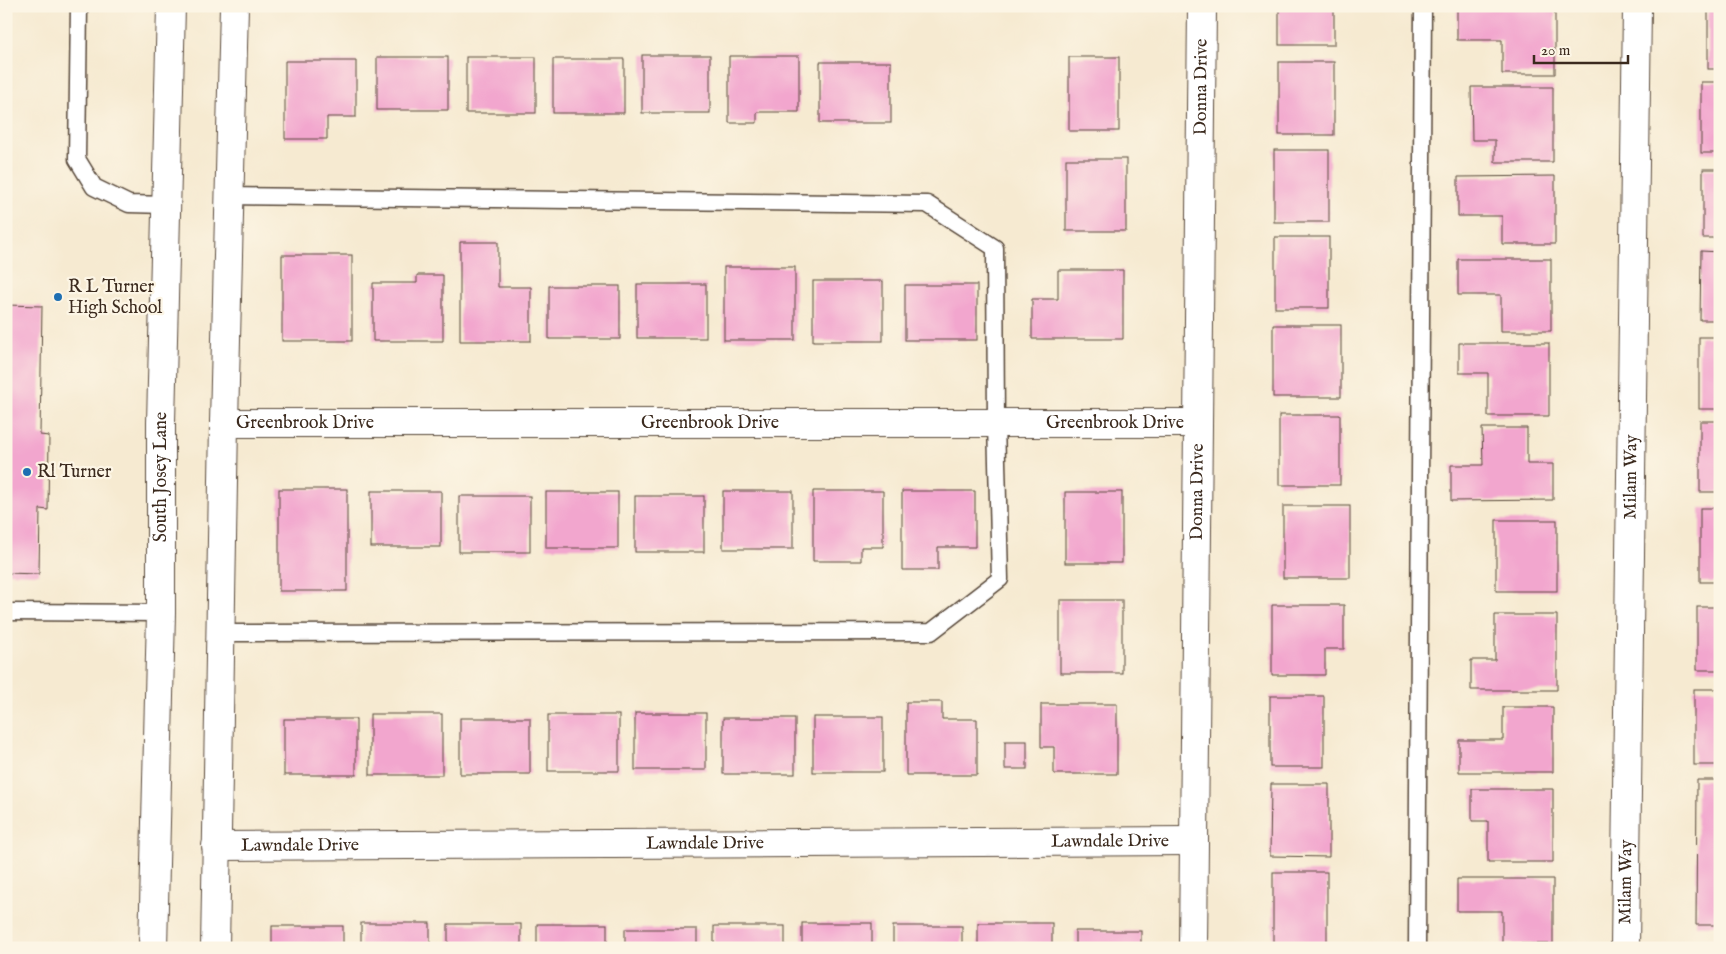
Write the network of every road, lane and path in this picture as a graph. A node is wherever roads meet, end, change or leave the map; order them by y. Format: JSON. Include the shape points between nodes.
{"nodes":[{"id":1,"x":78,"y":6,"type":"edge"},
{"id":2,"x":171,"y":6,"type":"edge"},
{"id":3,"x":234,"y":6,"type":"edge"},
{"id":4,"x":1202,"y":6,"type":"edge"},
{"id":5,"x":1423,"y":6,"type":"edge"},
{"id":6,"x":1637,"y":6,"type":"edge"},
{"id":7,"x":229,"y":196,"type":"junction"},
{"id":8,"x":166,"y":205,"type":"junction"},
{"id":9,"x":224,"y":423,"type":"junction"},
{"id":10,"x":996,"y":423,"type":"junction"},
{"id":11,"x":1198,"y":423,"type":"junction"},
{"id":12,"x":6,"y":612,"type":"edge"},
{"id":13,"x":161,"y":612,"type":"junction"},
{"id":14,"x":220,"y":633,"type":"junction"},
{"id":15,"x":1193,"y":841,"type":"junction"},
{"id":16,"x":216,"y":846,"type":"junction"},
{"id":17,"x":153,"y":948,"type":"edge"},
{"id":18,"x":215,"y":948,"type":"edge"},
{"id":19,"x":1193,"y":948,"type":"edge"},
{"id":20,"x":1418,"y":948,"type":"edge"},
{"id":21,"x":1625,"y":948,"type":"edge"}],
"edges":[{"from":1,"to":8,"type":"lane","via":[[77,159],[94,187],[129,204]]},
{"from":2,"to":8,"type":"street","name":"South Josey Lane"},
{"from":3,"to":7,"type":"street"},
{"from":4,"to":11,"type":"street","name":"Donna Drive"},
{"from":5,"to":20,"type":"lane"},
{"from":6,"to":21,"type":"street","name":"Milam Way"},
{"from":7,"to":9,"type":"street"},
{"from":7,"to":10,"type":"lane","via":[[927,204],[995,248]]},
{"from":8,"to":13,"type":"street","name":"South Josey Lane"},
{"from":9,"to":10,"type":"street","name":"Greenbrook Drive"},
{"from":9,"to":14,"type":"street"},
{"from":10,"to":11,"type":"street","name":"Greenbrook Drive"},
{"from":10,"to":14,"type":"lane","via":[[1000,580],[931,632]]},
{"from":11,"to":15,"type":"street","name":"Donna Drive"},
{"from":12,"to":13,"type":"lane"},
{"from":13,"to":17,"type":"street","name":"South Josey Lane"},
{"from":14,"to":16,"type":"street"},
{"from":15,"to":16,"type":"street","name":"Lawndale Drive"},
{"from":15,"to":19,"type":"street","name":"Donna Drive"},
{"from":16,"to":18,"type":"street"}]}
